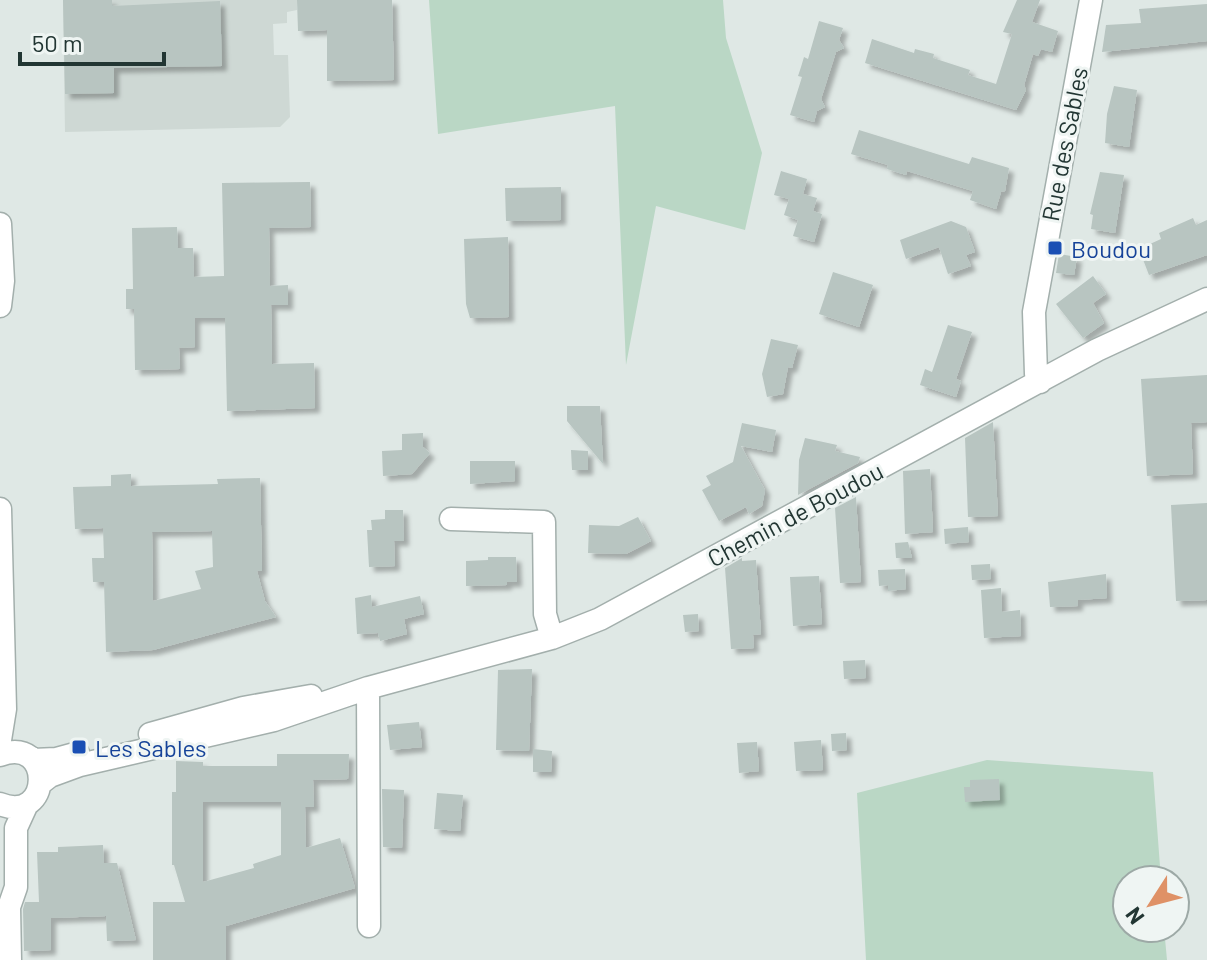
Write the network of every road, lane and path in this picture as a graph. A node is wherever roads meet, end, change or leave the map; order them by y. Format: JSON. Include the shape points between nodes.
{"nodes":[{"id":1,"x":1091,"y":0,"type":"edge"},
{"id":2,"x":0,"y":224,"type":"edge"},
{"id":3,"x":1207,"y":299,"type":"edge"},
{"id":4,"x":0,"y":306,"type":"edge"},
{"id":5,"x":1040,"y":382,"type":"junction"},
{"id":6,"x":0,"y":509,"type":"edge"},
{"id":7,"x":451,"y":519,"type":"dead end"},
{"id":8,"x":552,"y":638,"type":"junction"},
{"id":9,"x":368,"y":688,"type":"junction"},
{"id":10,"x":5,"y":709,"type":"junction"},
{"id":11,"x":0,"y":740,"type":"edge"},
{"id":12,"x":0,"y":755,"type":"edge"},
{"id":13,"x":29,"y":757,"type":"junction"},
{"id":14,"x":41,"y":783,"type":"junction"},
{"id":15,"x":1,"y":804,"type":"edge"},
{"id":16,"x":27,"y":804,"type":"junction"},
{"id":17,"x":16,"y":828,"type":"junction"},
{"id":18,"x":369,"y":926,"type":"dead end"},
{"id":19,"x":10,"y":960,"type":"edge"}],
"edges":[{"from":1,"to":5,"type":"street","name":"Rue des Sables","via":[[1034,312]]},
{"from":2,"to":4,"type":"street"},
{"from":3,"to":5,"type":"street","name":"Chemin de Boudou"},
{"from":5,"to":8,"type":"street","name":"Chemin de Boudou","via":[[612,613]]},
{"from":6,"to":10,"type":"street"},
{"from":7,"to":8,"type":"street","via":[[544,522],[545,614]]},
{"from":8,"to":9,"type":"street","name":"Chemin de Boudou"},
{"from":9,"to":13,"type":"street","name":"Chemin de Boudou","via":[[243,708],[56,759]]},
{"from":9,"to":14,"type":"street","name":"Chemin de Boudou","via":[[274,720],[80,765]]},
{"from":9,"to":18,"type":"street"},
{"from":10,"to":11,"type":"street"},
{"from":10,"to":13,"type":"street"},
{"from":12,"to":13,"type":"street","name":"Chemin de Boudou"},
{"from":13,"to":14,"type":"street"},
{"from":14,"to":16,"type":"street"},
{"from":15,"to":16,"type":"street"},
{"from":15,"to":17,"type":"street"},
{"from":16,"to":17,"type":"street"},
{"from":17,"to":19,"type":"street"}]}
